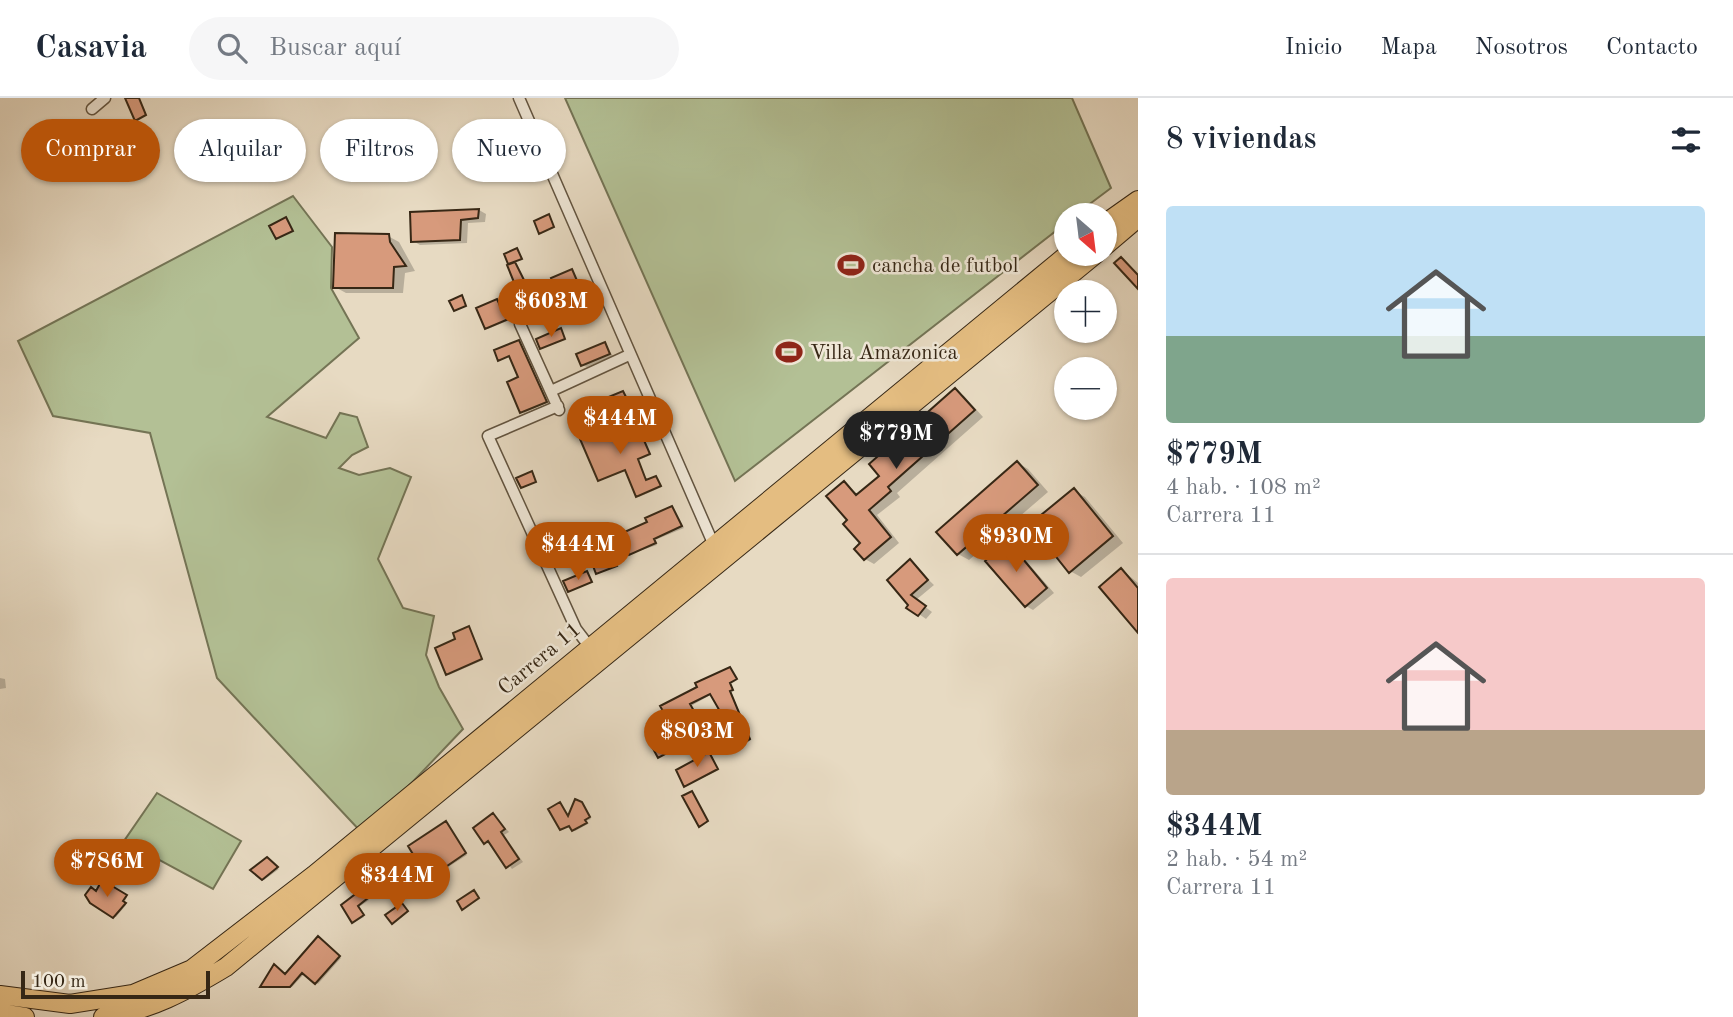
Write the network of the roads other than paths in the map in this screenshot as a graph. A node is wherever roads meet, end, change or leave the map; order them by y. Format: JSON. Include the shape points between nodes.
{"nodes":[{"id":1,"x":105,"y":98,"type":"edge"},
{"id":2,"x":519,"y":98,"type":"edge"},
{"id":3,"x":92,"y":109,"type":"dead end"},
{"id":4,"x":1138,"y":200,"type":"edge"},
{"id":5,"x":1117,"y":215,"type":"edge"},
{"id":6,"x":1138,"y":219,"type":"edge"},
{"id":7,"x":1117,"y":236,"type":"edge"},
{"id":8,"x":1054,"y":265,"type":"edge"},
{"id":9,"x":1081,"y":266,"type":"edge"},
{"id":10,"x":520,"y":324,"type":"dead end"},
{"id":11,"x":629,"y":355,"type":"junction"},
{"id":12,"x":551,"y":391,"type":"junction"},
{"id":13,"x":711,"y":545,"type":"junction"},
{"id":14,"x":724,"y":560,"type":"junction"},
{"id":15,"x":589,"y":646,"type":"junction"},
{"id":16,"x":0,"y":995,"type":"edge"},
{"id":17,"x":153,"y":1010,"type":"edge"},
{"id":18,"x":0,"y":1013,"type":"edge"},
{"id":19,"x":25,"y":1017,"type":"edge"},
{"id":20,"x":103,"y":1017,"type":"edge"}],
"edges":[{"from":1,"to":3,"type":"street"},
{"from":2,"to":11,"type":"street"},
{"from":4,"to":5,"type":"main road"},
{"from":6,"to":7,"type":"main road"},
{"from":8,"to":13,"type":"main road","name":"Carrera 11"},
{"from":9,"to":14,"type":"main road","name":"Carrera 11"},
{"from":10,"to":12,"type":"street"},
{"from":11,"to":12,"type":"street"},
{"from":11,"to":13,"type":"street"},
{"from":12,"to":15,"type":"street","via":[[559,408],[488,436],[576,628]]},
{"from":13,"to":14,"type":"street"},
{"from":13,"to":15,"type":"main road","name":"Carrera 11"},
{"from":14,"to":17,"type":"main road","name":"Carrera 11","via":[[226,967]]},
{"from":15,"to":16,"type":"main road","name":"Carrera 11","via":[[314,875],[192,969],[133,995],[70,1004]]},
{"from":17,"to":20,"type":"main road","name":"Carrera 11"},
{"from":18,"to":19,"type":"main road"}]}
